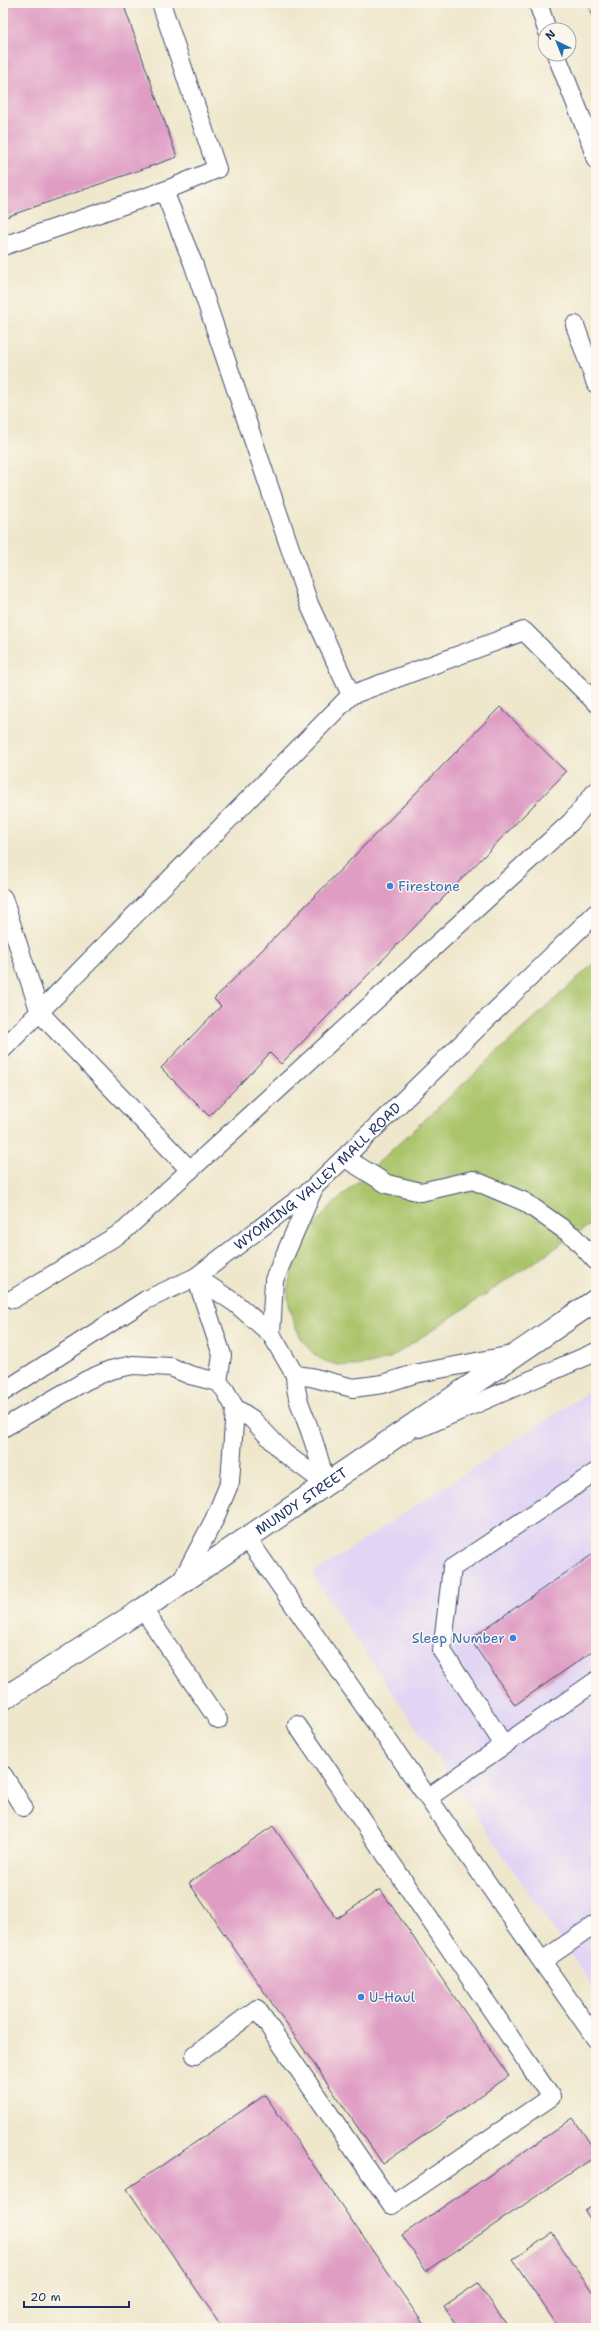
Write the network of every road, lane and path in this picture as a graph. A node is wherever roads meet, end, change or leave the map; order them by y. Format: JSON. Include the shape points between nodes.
{"nodes":[{"id":1,"x":161,"y":3,"type":"edge"},
{"id":2,"x":538,"y":3,"type":"edge"},
{"id":3,"x":545,"y":22,"type":"edge"},
{"id":4,"x":559,"y":62,"type":"edge"},
{"id":5,"x":596,"y":160,"type":"edge"},
{"id":6,"x":164,"y":192,"type":"junction"},
{"id":7,"x":3,"y":246,"type":"edge"},
{"id":8,"x":575,"y":325,"type":"dead end"},
{"id":9,"x":596,"y":384,"type":"edge"},
{"id":10,"x":351,"y":695,"type":"junction"},
{"id":11,"x":596,"y":703,"type":"edge"},
{"id":12,"x":596,"y":791,"type":"edge"},
{"id":13,"x":3,"y":898,"type":"edge"},
{"id":14,"x":596,"y":913,"type":"edge"},
{"id":15,"x":40,"y":1013,"type":"junction"},
{"id":16,"x":3,"y":1049,"type":"edge"},
{"id":17,"x":345,"y":1158,"type":"junction"},
{"id":18,"x":190,"y":1170,"type":"junction"},
{"id":19,"x":313,"y":1188,"type":"junction"},
{"id":20,"x":596,"y":1261,"type":"edge"},
{"id":21,"x":196,"y":1277,"type":"junction"},
{"id":22,"x":13,"y":1299,"type":"dead end"},
{"id":23,"x":596,"y":1300,"type":"edge"},
{"id":24,"x":271,"y":1334,"type":"junction"},
{"id":25,"x":596,"y":1352,"type":"edge"},
{"id":26,"x":513,"y":1355,"type":"junction"},
{"id":27,"x":295,"y":1375,"type":"junction"},
{"id":28,"x":218,"y":1382,"type":"junction"},
{"id":29,"x":3,"y":1392,"type":"edge"},
{"id":30,"x":235,"y":1408,"type":"junction"},
{"id":31,"x":3,"y":1428,"type":"edge"},
{"id":32,"x":384,"y":1443,"type":"junction"},
{"id":33,"x":596,"y":1472,"type":"edge"},
{"id":34,"x":326,"y":1484,"type":"junction"},
{"id":35,"x":247,"y":1538,"type":"junction"},
{"id":36,"x":180,"y":1584,"type":"junction"},
{"id":37,"x":143,"y":1610,"type":"junction"},
{"id":38,"x":596,"y":1681,"type":"edge"},
{"id":39,"x":3,"y":1699,"type":"edge"},
{"id":40,"x":218,"y":1720,"type":"dead end"},
{"id":41,"x":296,"y":1725,"type":"dead end"},
{"id":42,"x":504,"y":1745,"type":"junction"},
{"id":43,"x":3,"y":1775,"type":"edge"},
{"id":44,"x":429,"y":1797,"type":"junction"},
{"id":45,"x":23,"y":1807,"type":"dead end"},
{"id":46,"x":596,"y":1924,"type":"edge"},
{"id":47,"x":542,"y":1962,"type":"junction"},
{"id":48,"x":596,"y":2039,"type":"edge"},
{"id":49,"x":196,"y":2055,"type":"dead end"}],
"edges":[{"from":1,"to":6,"type":"lane","via":[[217,169]]},
{"from":2,"to":3,"type":"lane"},
{"from":4,"to":5,"type":"lane"},
{"from":6,"to":7,"type":"lane"},
{"from":6,"to":10,"type":"lane","via":[[193,263],[309,604]]},
{"from":8,"to":9,"type":"lane"},
{"from":10,"to":11,"type":"lane","via":[[524,631]]},
{"from":10,"to":15,"type":"lane"},
{"from":12,"to":18,"type":"lane","via":[[571,822]]},
{"from":13,"to":15,"type":"lane"},
{"from":14,"to":17,"type":"lane","name":"WYOMING VALLEY MALL ROAD"},
{"from":15,"to":16,"type":"lane"},
{"from":15,"to":18,"type":"lane"},
{"from":17,"to":19,"type":"lane","name":"WYOMING VALLEY MALL ROAD"},
{"from":17,"to":20,"type":"lane","via":[[388,1184],[421,1192],[473,1180],[512,1196],[525,1202],[573,1236]]},
{"from":18,"to":22,"type":"lane","via":[[124,1231]]},
{"from":19,"to":21,"type":"lane","name":"WYOMING VALLEY MALL ROAD"},
{"from":19,"to":24,"type":"lane","via":[[274,1280]]},
{"from":21,"to":24,"type":"lane","via":[[235,1303]]},
{"from":21,"to":28,"type":"lane","via":[[222,1355]]},
{"from":21,"to":29,"type":"lane","name":"WYOMING VALLEY MALL ROAD","via":[[146,1300]]},
{"from":23,"to":26,"type":"main road","name":"MUNDY STREET"},
{"from":24,"to":27,"type":"lane"},
{"from":25,"to":32,"type":"lane"},
{"from":26,"to":27,"type":"lane","via":[[353,1388]]},
{"from":26,"to":32,"type":"main road","name":"MUNDY STREET"},
{"from":27,"to":34,"type":"lane","via":[[295,1389],[300,1408],[311,1432]]},
{"from":28,"to":30,"type":"lane","via":[[226,1390]]},
{"from":28,"to":31,"type":"lane","via":[[171,1367],[133,1365],[110,1370],[86,1380]]},
{"from":30,"to":34,"type":"lane","via":[[252,1419],[284,1453]]},
{"from":30,"to":36,"type":"lane","via":[[230,1482],[214,1520]]},
{"from":32,"to":34,"type":"main road","name":"MUNDY STREET"},
{"from":33,"to":42,"type":"lane","via":[[452,1568],[442,1651]]},
{"from":34,"to":35,"type":"main road","name":"MUNDY STREET"},
{"from":35,"to":36,"type":"main road","name":"MUNDY STREET"},
{"from":35,"to":44,"type":"lane"},
{"from":36,"to":37,"type":"main road","name":"MUNDY STREET"},
{"from":37,"to":39,"type":"main road","name":"MUNDY STREET"},
{"from":37,"to":40,"type":"lane"},
{"from":38,"to":42,"type":"lane"},
{"from":41,"to":49,"type":"lane","via":[[551,2097],[392,2205],[257,2009]]},
{"from":42,"to":44,"type":"lane"},
{"from":43,"to":45,"type":"lane"},
{"from":44,"to":47,"type":"lane"},
{"from":46,"to":47,"type":"lane"},
{"from":47,"to":48,"type":"lane"}]}
